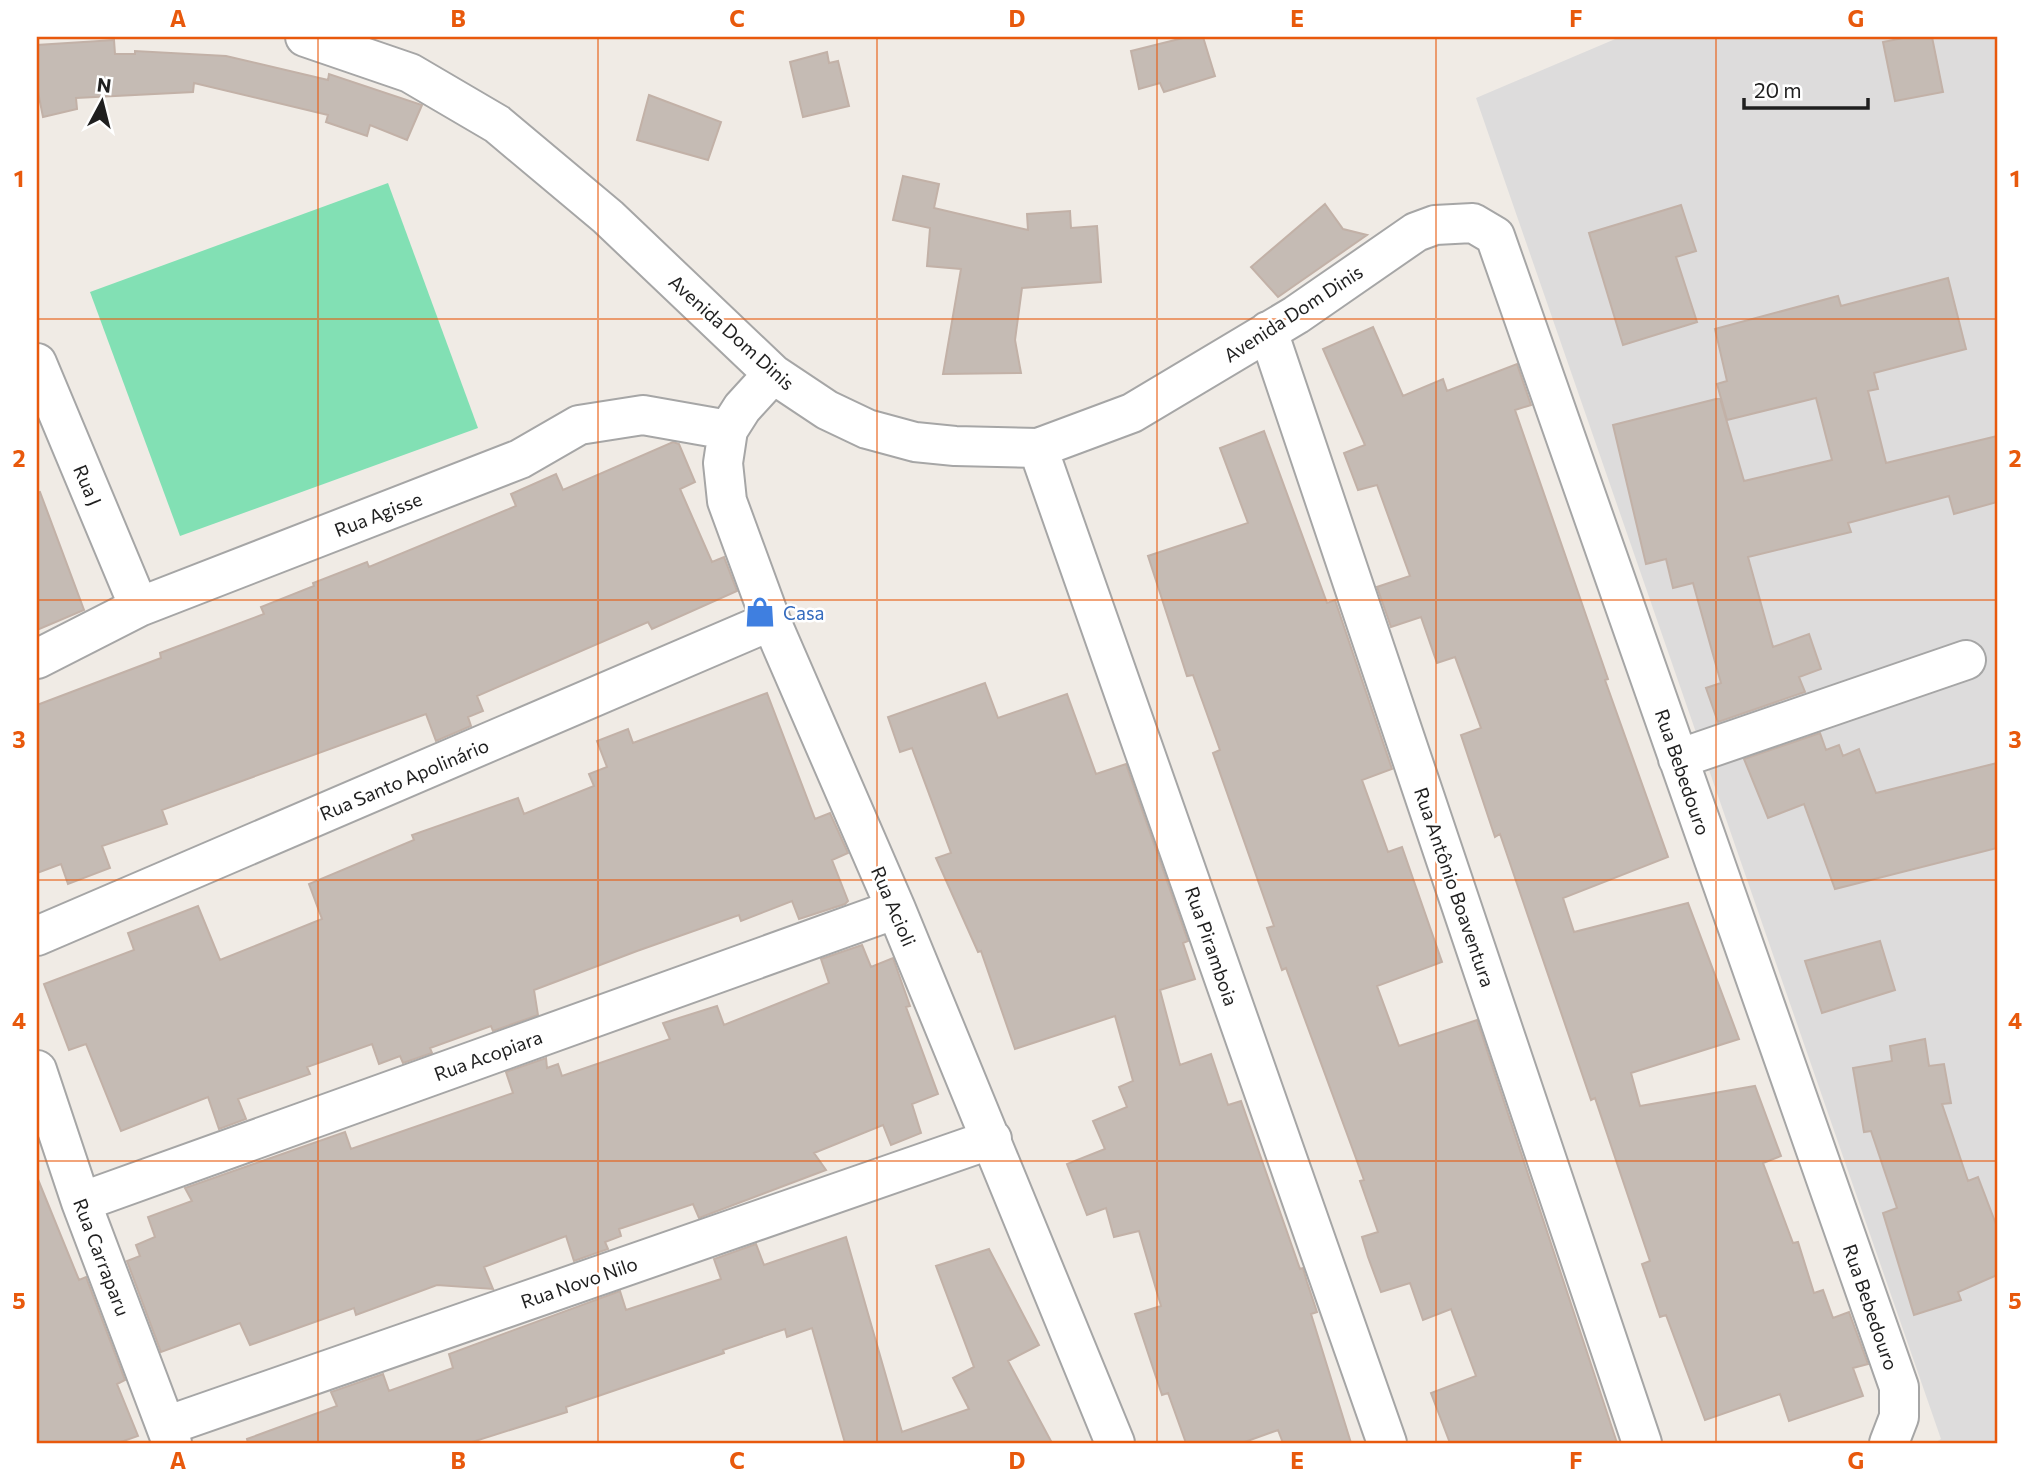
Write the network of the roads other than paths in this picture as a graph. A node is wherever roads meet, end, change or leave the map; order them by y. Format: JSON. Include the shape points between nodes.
{"nodes":[{"id":1,"x":305,"y":37,"type":"edge"},
{"id":2,"x":1416,"y":232,"type":"joint"},
{"id":3,"x":1268,"y":331,"type":"junction"},
{"id":4,"x":37,"y":363,"type":"edge"},
{"id":5,"x":773,"y":374,"type":"junction"},
{"id":6,"x":728,"y":430,"type":"junction"},
{"id":7,"x":1038,"y":448,"type":"junction"},
{"id":8,"x":139,"y":607,"type":"junction"},
{"id":9,"x":771,"y":621,"type":"junction"},
{"id":10,"x":37,"y":659,"type":"edge"},
{"id":11,"x":1966,"y":660,"type":"dead end"},
{"id":12,"x":1678,"y":759,"type":"junction"},
{"id":13,"x":896,"y":909,"type":"junction"},
{"id":14,"x":37,"y":936,"type":"edge"},
{"id":15,"x":37,"y":1070,"type":"edge"},
{"id":16,"x":992,"y":1139,"type":"junction"},
{"id":17,"x":81,"y":1202,"type":"junction"},
{"id":18,"x":169,"y":1435,"type":"edge"},
{"id":19,"x":1115,"y":1443,"type":"edge"},
{"id":20,"x":1387,"y":1443,"type":"edge"},
{"id":21,"x":1642,"y":1443,"type":"edge"},
{"id":22,"x":1889,"y":1443,"type":"edge"}],
"edges":[{"from":1,"to":5,"type":"street","name":"Avenida Dom Dinis","via":[[410,73],[497,124],[608,218]]},
{"from":2,"to":3,"type":"street","name":"Avenida Dom Dinis"},
{"from":2,"to":12,"type":"street","name":"Rua Bebedouro","via":[[1435,225],[1473,223],[1495,236]]},
{"from":3,"to":7,"type":"street","name":"Avenida Dom Dinis","via":[[1132,413]]},
{"from":3,"to":21,"type":"street","name":"Rua Antônio Boaventura"},
{"from":4,"to":8,"type":"street","name":"Rua J"},
{"from":5,"to":6,"type":"street","name":"Rua Acioli"},
{"from":5,"to":7,"type":"street","name":"Avenida Dom Dinis","via":[[827,411],[867,429],[915,442]]},
{"from":6,"to":8,"type":"street","name":"Rua Agisse","via":[[643,415],[579,425],[520,459]]},
{"from":6,"to":9,"type":"street","name":"Rua Acioli","via":[[723,463],[727,501]]},
{"from":7,"to":20,"type":"street","name":"Rua Piramboia"},
{"from":8,"to":10,"type":"street","name":"Rua Agisse"},
{"from":9,"to":13,"type":"street","name":"Rua Acioli"},
{"from":9,"to":14,"type":"street","name":"Rua Santo Apolinário"},
{"from":11,"to":12,"type":"street"},
{"from":12,"to":22,"type":"street","name":"Rua Bebedouro","via":[[1899,1387],[1899,1417]]},
{"from":13,"to":16,"type":"street","name":"Rua Acioli"},
{"from":13,"to":17,"type":"street","name":"Rua Acopiara"},
{"from":15,"to":17,"type":"street","name":"Rua Carraparu"},
{"from":16,"to":18,"type":"street","name":"Rua Novo Nilo"},
{"from":16,"to":19,"type":"street","name":"Rua Acioli"},
{"from":17,"to":18,"type":"street","name":"Rua Carraparu"}]}
